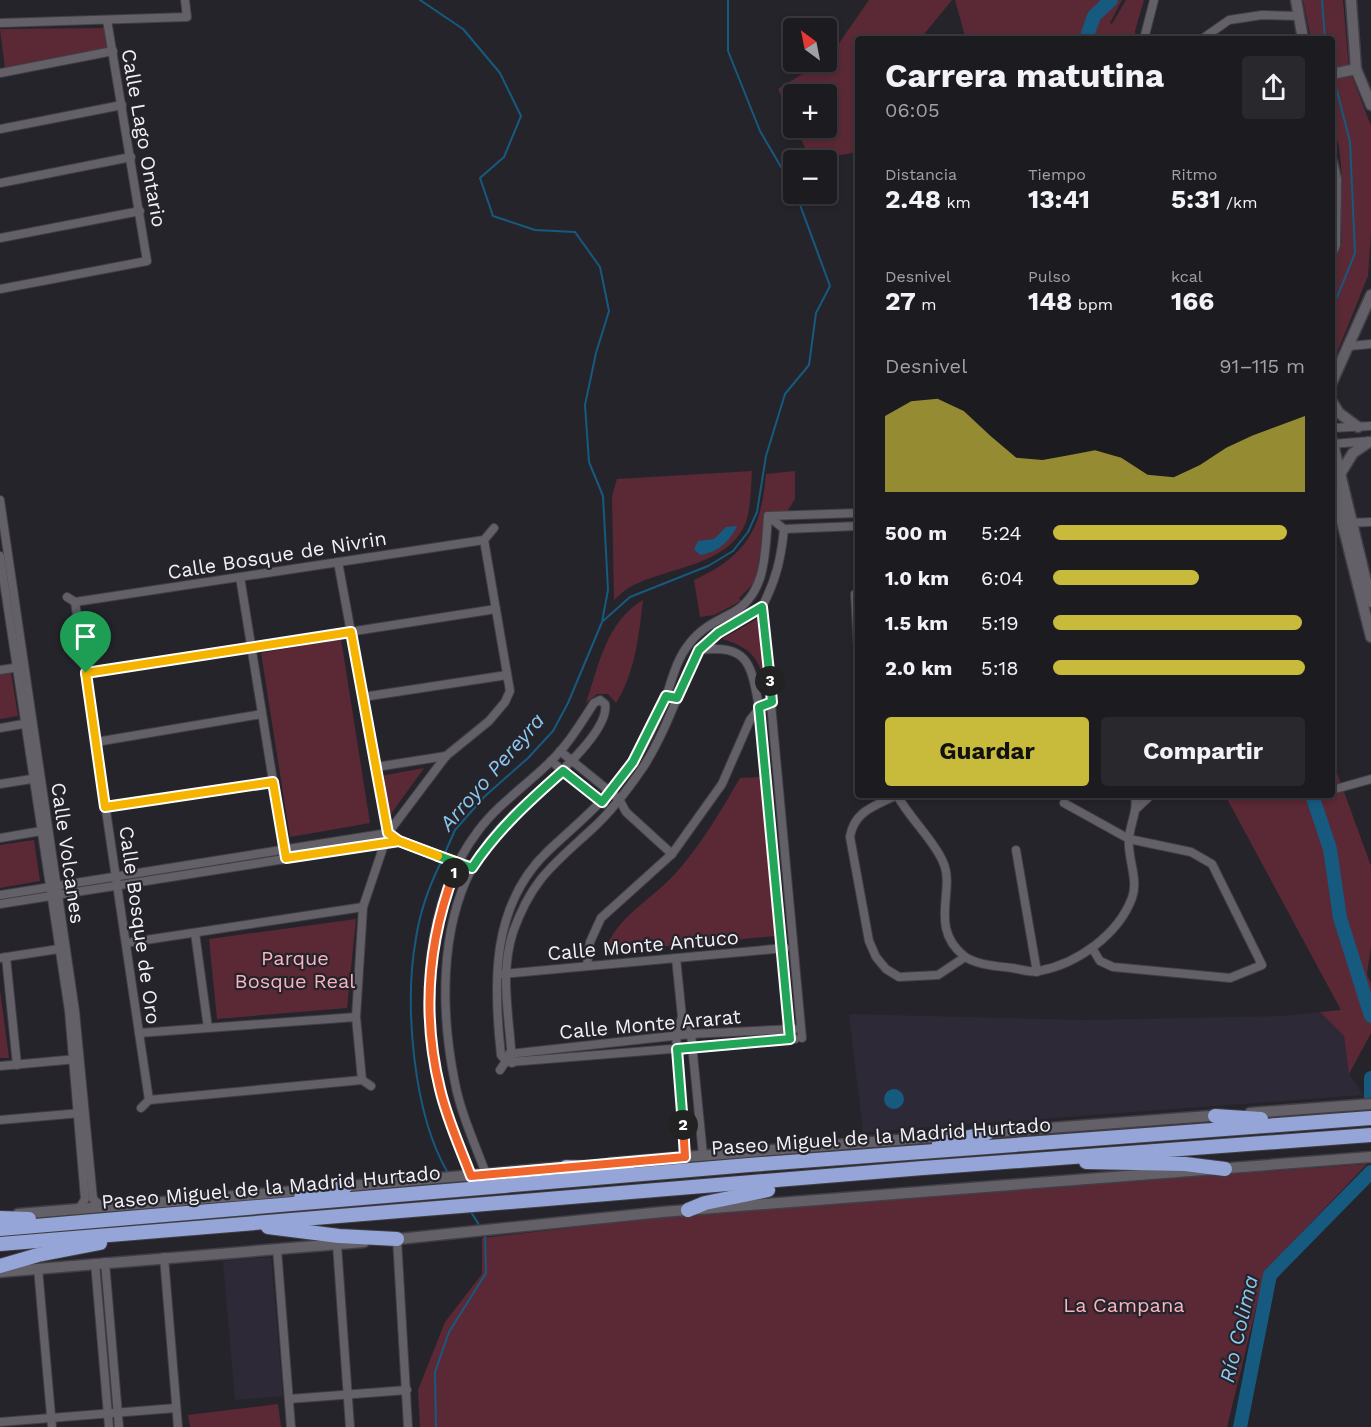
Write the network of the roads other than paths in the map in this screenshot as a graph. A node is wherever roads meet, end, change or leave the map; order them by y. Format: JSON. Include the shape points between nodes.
{"nodes":[{"id":1,"x":185,"y":0,"type":"edge"},
{"id":2,"x":1154,"y":0,"type":"edge"},
{"id":3,"x":1296,"y":0,"type":"edge"},
{"id":4,"x":1351,"y":0,"type":"edge"},
{"id":5,"x":1299,"y":16,"type":"junction"},
{"id":6,"x":107,"y":20,"type":"junction"},
{"id":7,"x":0,"y":23,"type":"edge"},
{"id":8,"x":1145,"y":36,"type":"edge"},
{"id":9,"x":1206,"y":36,"type":"edge"},
{"id":10,"x":1302,"y":36,"type":"edge"},
{"id":11,"x":113,"y":51,"type":"junction"},
{"id":12,"x":1356,"y":69,"type":"junction"},
{"id":13,"x":0,"y":73,"type":"edge"},
{"id":14,"x":1336,"y":74,"type":"edge"},
{"id":15,"x":122,"y":105,"type":"junction"},
{"id":16,"x":1371,"y":105,"type":"edge"},
{"id":17,"x":0,"y":129,"type":"edge"},
{"id":18,"x":131,"y":157,"type":"junction"},
{"id":19,"x":0,"y":183,"type":"edge"},
{"id":20,"x":140,"y":211,"type":"junction"},
{"id":21,"x":0,"y":238,"type":"edge"},
{"id":22,"x":0,"y":289,"type":"edge"},
{"id":23,"x":1371,"y":295,"type":"edge"},
{"id":24,"x":1371,"y":344,"type":"edge"},
{"id":25,"x":1350,"y":346,"type":"junction"},
{"id":26,"x":1335,"y":376,"type":"edge"},
{"id":27,"x":1335,"y":407,"type":"edge"},
{"id":28,"x":1371,"y":426,"type":"edge"},
{"id":29,"x":1358,"y":427,"type":"junction"},
{"id":30,"x":1335,"y":428,"type":"edge"},
{"id":31,"x":1370,"y":442,"type":"edge"},
{"id":32,"x":1335,"y":443,"type":"edge"},
{"id":33,"x":1335,"y":455,"type":"edge"},
{"id":34,"x":1340,"y":474,"type":"junction"},
{"id":35,"x":1335,"y":490,"type":"edge"},
{"id":36,"x":0,"y":500,"type":"edge"},
{"id":37,"x":855,"y":513,"type":"edge"},
{"id":38,"x":811,"y":515,"type":"junction"},
{"id":39,"x":768,"y":516,"type":"junction"},
{"id":40,"x":1371,"y":522,"type":"edge"},
{"id":41,"x":1347,"y":523,"type":"junction"},
{"id":42,"x":855,"y":526,"type":"edge"},
{"id":43,"x":494,"y":528,"type":"dead end"},
{"id":44,"x":812,"y":528,"type":"junction"},
{"id":45,"x":784,"y":529,"type":"junction"},
{"id":46,"x":484,"y":540,"type":"junction"},
{"id":47,"x":3,"y":545,"type":"edge"},
{"id":48,"x":0,"y":556,"type":"edge"},
{"id":49,"x":338,"y":562,"type":"junction"},
{"id":50,"x":240,"y":577,"type":"junction"},
{"id":51,"x":67,"y":597,"type":"dead end"},
{"id":52,"x":753,"y":598,"type":"junction"},
{"id":53,"x":1368,"y":600,"type":"edge"},
{"id":54,"x":75,"y":602,"type":"junction"},
{"id":55,"x":762,"y":607,"type":"junction"},
{"id":56,"x":495,"y":609,"type":"junction"},
{"id":57,"x":8,"y":615,"type":"edge"},
{"id":58,"x":351,"y":632,"type":"junction"},
{"id":59,"x":1371,"y":637,"type":"edge"},
{"id":60,"x":251,"y":647,"type":"junction"},
{"id":61,"x":699,"y":650,"type":"junction"},
{"id":62,"x":20,"y":667,"type":"junction"},
{"id":63,"x":0,"y":670,"type":"edge"},
{"id":64,"x":86,"y":673,"type":"junction"},
{"id":65,"x":507,"y":675,"type":"junction"},
{"id":66,"x":666,"y":696,"type":"junction"},
{"id":67,"x":363,"y":697,"type":"junction"},
{"id":68,"x":677,"y":698,"type":"junction"},
{"id":69,"x":772,"y":702,"type":"junction"},
{"id":70,"x":759,"y":707,"type":"junction"},
{"id":71,"x":262,"y":714,"type":"junction"},
{"id":72,"x":29,"y":722,"type":"junction"},
{"id":73,"x":0,"y":726,"type":"edge"},
{"id":74,"x":96,"y":742,"type":"junction"},
{"id":75,"x":560,"y":751,"type":"junction"},
{"id":76,"x":446,"y":756,"type":"junction"},
{"id":77,"x":573,"y":760,"type":"junction"},
{"id":78,"x":551,"y":761,"type":"junction"},
{"id":79,"x":376,"y":767,"type":"junction"},
{"id":80,"x":563,"y":771,"type":"junction"},
{"id":81,"x":37,"y":778,"type":"junction"},
{"id":82,"x":1371,"y":779,"type":"edge"},
{"id":83,"x":273,"y":782,"type":"junction"},
{"id":84,"x":0,"y":784,"type":"edge"},
{"id":85,"x":1335,"y":789,"type":"edge"},
{"id":86,"x":610,"y":792,"type":"junction"},
{"id":87,"x":891,"y":798,"type":"edge"},
{"id":88,"x":899,"y":798,"type":"edge"},
{"id":89,"x":1135,"y":798,"type":"edge"},
{"id":90,"x":1148,"y":798,"type":"edge"},
{"id":91,"x":619,"y":799,"type":"junction"},
{"id":92,"x":602,"y":802,"type":"junction"},
{"id":93,"x":1064,"y":804,"type":"dead end"},
{"id":94,"x":105,"y":807,"type":"junction"},
{"id":95,"x":1137,"y":808,"type":"junction"},
{"id":96,"x":611,"y":809,"type":"junction"},
{"id":97,"x":626,"y":812,"type":"junction"},
{"id":98,"x":782,"y":824,"type":"junction"},
{"id":99,"x":770,"y":826,"type":"junction"},
{"id":100,"x":45,"y":830,"type":"junction"},
{"id":101,"x":0,"y":838,"type":"edge"},
{"id":102,"x":386,"y":838,"type":"junction"},
{"id":103,"x":1129,"y":839,"type":"junction"},
{"id":104,"x":1016,"y":850,"type":"dead end"},
{"id":105,"x":285,"y":854,"type":"junction"},
{"id":106,"x":672,"y":854,"type":"junction"},
{"id":107,"x":456,"y":863,"type":"junction"},
{"id":108,"x":472,"y":868,"type":"junction"},
{"id":109,"x":116,"y":881,"type":"junction"},
{"id":110,"x":54,"y":891,"type":"junction"},
{"id":111,"x":0,"y":895,"type":"edge"},
{"id":112,"x":0,"y":904,"type":"edge"},
{"id":113,"x":363,"y":907,"type":"junction"},
{"id":114,"x":195,"y":933,"type":"junction"},
{"id":115,"x":126,"y":943,"type":"junction"},
{"id":116,"x":62,"y":948,"type":"junction"},
{"id":117,"x":793,"y":948,"type":"junction"},
{"id":118,"x":1092,"y":948,"type":"junction"},
{"id":119,"x":781,"y":949,"type":"junction"},
{"id":120,"x":3,"y":957,"type":"edge"},
{"id":121,"x":965,"y":957,"type":"junction"},
{"id":122,"x":676,"y":958,"type":"junction"},
{"id":123,"x":586,"y":966,"type":"junction"},
{"id":124,"x":1037,"y":972,"type":"junction"},
{"id":125,"x":506,"y":973,"type":"junction"},
{"id":126,"x":496,"y":974,"type":"junction"},
{"id":127,"x":356,"y":1017,"type":"junction"},
{"id":128,"x":682,"y":1017,"type":"junction"},
{"id":129,"x":208,"y":1028,"type":"junction"},
{"id":130,"x":801,"y":1028,"type":"junction"},
{"id":131,"x":790,"y":1029,"type":"junction"},
{"id":132,"x":139,"y":1033,"type":"junction"},
{"id":133,"x":691,"y":1034,"type":"junction"},
{"id":134,"x":676,"y":1036,"type":"junction"},
{"id":135,"x":790,"y":1039,"type":"junction"},
{"id":136,"x":692,"y":1047,"type":"junction"},
{"id":137,"x":677,"y":1049,"type":"junction"},
{"id":138,"x":508,"y":1058,"type":"junction"},
{"id":139,"x":76,"y":1059,"type":"junction"},
{"id":140,"x":18,"y":1065,"type":"junction"},
{"id":141,"x":0,"y":1066,"type":"edge"},
{"id":142,"x":500,"y":1070,"type":"dead end"},
{"id":143,"x":362,"y":1080,"type":"junction"},
{"id":144,"x":455,"y":1084,"type":"junction"},
{"id":145,"x":371,"y":1086,"type":"dead end"},
{"id":146,"x":440,"y":1088,"type":"junction"},
{"id":147,"x":697,"y":1093,"type":"junction"},
{"id":148,"x":680,"y":1094,"type":"junction"},
{"id":149,"x":149,"y":1100,"type":"junction"},
{"id":150,"x":1366,"y":1104,"type":"edge"},
{"id":151,"x":141,"y":1108,"type":"dead end"},
{"id":152,"x":461,"y":1108,"type":"junction"},
{"id":153,"x":81,"y":1113,"type":"junction"},
{"id":154,"x":447,"y":1113,"type":"junction"},
{"id":155,"x":1215,"y":1116,"type":"junction"},
{"id":156,"x":1371,"y":1118,"type":"edge"},
{"id":157,"x":0,"y":1120,"type":"edge"},
{"id":158,"x":1311,"y":1122,"type":"junction"},
{"id":159,"x":987,"y":1133,"type":"junction"},
{"id":160,"x":1371,"y":1135,"type":"edge"},
{"id":161,"x":84,"y":1146,"type":"junction"},
{"id":162,"x":897,"y":1154,"type":"junction"},
{"id":163,"x":703,"y":1155,"type":"junction"},
{"id":164,"x":685,"y":1157,"type":"junction"},
{"id":165,"x":1368,"y":1157,"type":"edge"},
{"id":166,"x":1054,"y":1159,"type":"junction"},
{"id":167,"x":566,"y":1167,"type":"junction"},
{"id":168,"x":1225,"y":1169,"type":"junction"},
{"id":169,"x":698,"y":1170,"type":"junction"},
{"id":170,"x":486,"y":1174,"type":"junction"},
{"id":171,"x":471,"y":1176,"type":"junction"},
{"id":172,"x":796,"y":1180,"type":"junction"},
{"id":173,"x":345,"y":1187,"type":"junction"},
{"id":174,"x":102,"y":1207,"type":"junction"},
{"id":175,"x":252,"y":1209,"type":"junction"},
{"id":176,"x":688,"y":1210,"type":"junction"},
{"id":177,"x":78,"y":1215,"type":"junction"},
{"id":178,"x":0,"y":1217,"type":"edge"},
{"id":179,"x":236,"y":1223,"type":"junction"},
{"id":180,"x":0,"y":1229,"type":"edge"},
{"id":181,"x":123,"y":1233,"type":"junction"},
{"id":182,"x":397,"y":1239,"type":"junction"},
{"id":183,"x":0,"y":1244,"type":"edge"},
{"id":184,"x":336,"y":1245,"type":"junction"},
{"id":185,"x":277,"y":1249,"type":"junction"},
{"id":186,"x":164,"y":1257,"type":"junction"},
{"id":187,"x":100,"y":1263,"type":"junction"},
{"id":188,"x":0,"y":1266,"type":"edge"},
{"id":189,"x":38,"y":1268,"type":"junction"},
{"id":190,"x":0,"y":1272,"type":"edge"},
{"id":191,"x":407,"y":1390,"type":"junction"},
{"id":192,"x":348,"y":1394,"type":"junction"},
{"id":193,"x":289,"y":1399,"type":"junction"},
{"id":194,"x":176,"y":1408,"type":"junction"},
{"id":195,"x":108,"y":1413,"type":"junction"},
{"id":196,"x":118,"y":1413,"type":"junction"},
{"id":197,"x":0,"y":1422,"type":"edge"},
{"id":198,"x":51,"y":1422,"type":"edge"},
{"id":199,"x":109,"y":1427,"type":"edge"},
{"id":200,"x":119,"y":1427,"type":"edge"},
{"id":201,"x":178,"y":1427,"type":"edge"},
{"id":202,"x":291,"y":1427,"type":"edge"},
{"id":203,"x":350,"y":1427,"type":"edge"},
{"id":204,"x":408,"y":1427,"type":"edge"}],
"edges":[{"from":1,"to":6,"type":"street","via":[[187,17]]},
{"from":2,"to":8,"type":"street"},
{"from":3,"to":5,"type":"street"},
{"from":4,"to":12,"type":"street"},
{"from":5,"to":9,"type":"street","via":[[1262,15],[1228,20]]},
{"from":5,"to":10,"type":"street"},
{"from":6,"to":7,"type":"street"},
{"from":6,"to":11,"type":"street","name":"Calle Lago Ontario"},
{"from":11,"to":13,"type":"street"},
{"from":11,"to":15,"type":"street","name":"Calle Lago Ontario"},
{"from":12,"to":14,"type":"street"},
{"from":12,"to":16,"type":"street"},
{"from":15,"to":17,"type":"street"},
{"from":15,"to":18,"type":"street","name":"Calle Lago Ontario"},
{"from":18,"to":19,"type":"street"},
{"from":18,"to":20,"type":"street","name":"Calle Lago Ontario"},
{"from":20,"to":21,"type":"street"},
{"from":20,"to":22,"type":"street","name":"Calle Lago Ontario","via":[[147,261]]},
{"from":23,"to":25,"type":"street"},
{"from":24,"to":25,"type":"street"},
{"from":25,"to":26,"type":"street"},
{"from":27,"to":29,"type":"street"},
{"from":28,"to":29,"type":"street"},
{"from":29,"to":30,"type":"street"},
{"from":31,"to":32,"type":"street"},
{"from":31,"to":34,"type":"street","via":[[1353,453]]},
{"from":33,"to":34,"type":"street"},
{"from":34,"to":41,"type":"street"},
{"from":35,"to":41,"type":"street"},
{"from":36,"to":47,"type":"street","name":"Calle Volcanes"},
{"from":37,"to":38,"type":"street"},
{"from":38,"to":39,"type":"street"},
{"from":38,"to":44,"type":"street"},
{"from":39,"to":45,"type":"street"},
{"from":39,"to":52,"type":"street","via":[[765,552]]},
{"from":40,"to":41,"type":"street"},
{"from":41,"to":53,"type":"street"},
{"from":42,"to":44,"type":"street"},
{"from":43,"to":46,"type":"street"},
{"from":44,"to":45,"type":"street"},
{"from":45,"to":55,"type":"street","via":[[778,572]]},
{"from":46,"to":49,"type":"street","name":"Calle Bosque de Nivrin"},
{"from":46,"to":56,"type":"street"},
{"from":47,"to":57,"type":"street","name":"Calle Volcanes"},
{"from":48,"to":57,"type":"street","name":"Calle Volcanes"},
{"from":49,"to":50,"type":"street","name":"Calle Bosque de Nivrin"},
{"from":49,"to":58,"type":"street"},
{"from":50,"to":54,"type":"street","name":"Calle Bosque de Nivrin"},
{"from":50,"to":60,"type":"street"},
{"from":51,"to":54,"type":"street"},
{"from":52,"to":55,"type":"street"},
{"from":52,"to":66,"type":"street","via":[[710,622],[693,639],[680,655]]},
{"from":53,"to":59,"type":"street"},
{"from":54,"to":64,"type":"street","name":"Calle Bosque de Oro"},
{"from":55,"to":61,"type":"street","via":[[718,633]]},
{"from":55,"to":69,"type":"street"},
{"from":56,"to":58,"type":"street"},
{"from":56,"to":65,"type":"street"},
{"from":57,"to":62,"type":"street","name":"Calle Volcanes"},
{"from":58,"to":60,"type":"street"},
{"from":58,"to":67,"type":"street"},
{"from":60,"to":64,"type":"street"},
{"from":60,"to":71,"type":"street"},
{"from":61,"to":68,"type":"street"},
{"from":61,"to":70,"type":"street","via":[[722,648],[738,653],[752,671]]},
{"from":62,"to":63,"type":"street"},
{"from":62,"to":72,"type":"street","name":"Calle Volcanes"},
{"from":64,"to":74,"type":"street","name":"Calle Bosque de Oro"},
{"from":65,"to":67,"type":"street"},
{"from":65,"to":76,"type":"street","via":[[510,690],[505,702],[489,721]]},
{"from":66,"to":68,"type":"street"},
{"from":66,"to":86,"type":"street","via":[[633,762]]},
{"from":67,"to":79,"type":"street"},
{"from":68,"to":91,"type":"street","via":[[662,734]]},
{"from":69,"to":70,"type":"street"},
{"from":69,"to":98,"type":"street"},
{"from":70,"to":99,"type":"street"},
{"from":70,"to":106,"type":"street","via":[[722,784]]},
{"from":71,"to":74,"type":"street"},
{"from":71,"to":83,"type":"street"},
{"from":72,"to":73,"type":"street"},
{"from":72,"to":81,"type":"street","name":"Calle Volcanes"},
{"from":74,"to":94,"type":"street","name":"Calle Bosque de Oro"},
{"from":75,"to":77,"type":"street"},
{"from":75,"to":77,"type":"street","via":[[600,700],[606,710]]},
{"from":75,"to":78,"type":"street"},
{"from":76,"to":79,"type":"street"},
{"from":76,"to":102,"type":"street"},
{"from":77,"to":80,"type":"street"},
{"from":77,"to":86,"type":"street"},
{"from":78,"to":80,"type":"street"},
{"from":78,"to":107,"type":"street","via":[[503,803]]},
{"from":79,"to":102,"type":"street"},
{"from":80,"to":92,"type":"street"},
{"from":80,"to":108,"type":"street","via":[[514,814]]},
{"from":81,"to":84,"type":"street"},
{"from":81,"to":100,"type":"street","name":"Calle Volcanes"},
{"from":82,"to":85,"type":"street"},
{"from":83,"to":94,"type":"street"},
{"from":83,"to":105,"type":"street"},
{"from":86,"to":91,"type":"street"},
{"from":86,"to":92,"type":"street"},
{"from":87,"to":121,"type":"street","via":[[861,812],[852,824],[850,837],[869,941],[876,957],[899,977],[938,975]]},
{"from":88,"to":121,"type":"street","via":[[944,863],[945,925],[952,943]]},
{"from":89,"to":95,"type":"street"},
{"from":90,"to":95,"type":"street"},
{"from":91,"to":96,"type":"street"},
{"from":91,"to":97,"type":"street"},
{"from":92,"to":96,"type":"street"},
{"from":92,"to":126,"type":"street","via":[[526,876],[509,907]]},
{"from":93,"to":103,"type":"street"},
{"from":94,"to":109,"type":"street","name":"Calle Bosque de Oro"},
{"from":95,"to":103,"type":"street"},
{"from":96,"to":97,"type":"street"},
{"from":96,"to":125,"type":"street","via":[[536,882],[512,935]]},
{"from":97,"to":106,"type":"street"},
{"from":98,"to":99,"type":"street"},
{"from":98,"to":117,"type":"street"},
{"from":99,"to":119,"type":"street"},
{"from":100,"to":101,"type":"street"},
{"from":100,"to":110,"type":"street","name":"Calle Volcanes"},
{"from":102,"to":105,"type":"street"},
{"from":102,"to":107,"type":"street"},
{"from":102,"to":113,"type":"street"},
{"from":103,"to":118,"type":"street","via":[[1132,897],[1116,924]]},
{"from":103,"to":118,"type":"street","via":[[1191,852],[1212,864],[1262,965],[1230,978],[1113,967],[1100,961]]},
{"from":104,"to":124,"type":"street"},
{"from":105,"to":109,"type":"street"},
{"from":106,"to":123,"type":"street","via":[[601,918],[590,942]]},
{"from":107,"to":108,"type":"street"},
{"from":107,"to":146,"type":"street","via":[[441,907],[430,982],[432,1044]]},
{"from":108,"to":144,"type":"street","via":[[454,918],[446,971],[447,1037]]},
{"from":109,"to":110,"type":"street"},
{"from":109,"to":115,"type":"street","name":"Calle Bosque de Oro"},
{"from":110,"to":111,"type":"street"},
{"from":110,"to":112,"type":"street"},
{"from":110,"to":116,"type":"street","name":"Calle Volcanes"},
{"from":113,"to":114,"type":"street"},
{"from":113,"to":127,"type":"street"},
{"from":114,"to":115,"type":"street"},
{"from":114,"to":129,"type":"street"},
{"from":115,"to":132,"type":"street","name":"Calle Bosque de Oro"},
{"from":116,"to":120,"type":"street"},
{"from":116,"to":139,"type":"street","name":"Calle Volcanes"},
{"from":117,"to":119,"type":"street","name":"Calle Monte Antuco"},
{"from":117,"to":130,"type":"street"},
{"from":118,"to":124,"type":"street"},
{"from":119,"to":122,"type":"street","name":"Calle Monte Antuco"},
{"from":119,"to":131,"type":"street"},
{"from":120,"to":140,"type":"street"},
{"from":121,"to":124,"type":"street"},
{"from":122,"to":123,"type":"street","name":"Calle Monte Antuco"},
{"from":122,"to":128,"type":"street"},
{"from":123,"to":125,"type":"street","name":"Calle Monte Antuco"},
{"from":125,"to":126,"type":"street","name":"Calle Monte Antuco"},
{"from":125,"to":138,"type":"street"},
{"from":126,"to":138,"type":"street"},
{"from":127,"to":129,"type":"street"},
{"from":127,"to":143,"type":"street"},
{"from":128,"to":133,"type":"street"},
{"from":128,"to":134,"type":"street"},
{"from":129,"to":132,"type":"street"},
{"from":130,"to":131,"type":"street","name":"Calle Monte Ararat"},
{"from":130,"to":135,"type":"street","name":"Calle Monte Ararat","via":[[805,1041]]},
{"from":131,"to":133,"type":"street","name":"Calle Monte Ararat"},
{"from":131,"to":135,"type":"street"},
{"from":132,"to":149,"type":"street","name":"Calle Bosque de Oro"},
{"from":133,"to":134,"type":"street","name":"Calle Monte Ararat"},
{"from":133,"to":136,"type":"street"},
{"from":134,"to":137,"type":"street"},
{"from":134,"to":138,"type":"street","name":"Calle Monte Ararat"},
{"from":135,"to":136,"type":"street","name":"Calle Monte Ararat"},
{"from":136,"to":137,"type":"street","name":"Calle Monte Ararat"},
{"from":136,"to":147,"type":"street"},
{"from":137,"to":138,"type":"street","name":"Calle Monte Ararat"},
{"from":137,"to":148,"type":"street"},
{"from":138,"to":142,"type":"street"},
{"from":139,"to":140,"type":"street"},
{"from":139,"to":153,"type":"street","name":"Calle Volcanes"},
{"from":140,"to":141,"type":"street"},
{"from":143,"to":145,"type":"street"},
{"from":143,"to":149,"type":"street"},
{"from":144,"to":146,"type":"street"},
{"from":144,"to":152,"type":"street"},
{"from":146,"to":154,"type":"street"},
{"from":147,"to":148,"type":"street"},
{"from":147,"to":163,"type":"street"},
{"from":148,"to":164,"type":"street"},
{"from":149,"to":151,"type":"street"},
{"from":150,"to":155,"type":"street"},
{"from":152,"to":154,"type":"street"},
{"from":152,"to":170,"type":"street"},
{"from":153,"to":157,"type":"street"},
{"from":153,"to":161,"type":"street","name":"Calle Volcanes"},
{"from":154,"to":171,"type":"street"},
{"from":155,"to":158,"type":"highway"},
{"from":155,"to":159,"type":"street"},
{"from":156,"to":158,"type":"highway","name":"Paseo Miguel de la Madrid Hurtado"},
{"from":158,"to":162,"type":"highway","name":"Paseo Miguel de la Madrid Hurtado"},
{"from":159,"to":162,"type":"highway"},
{"from":159,"to":163,"type":"street"},
{"from":160,"to":166,"type":"highway","name":"Paseo Miguel de la Madrid Hurtado"},
{"from":161,"to":174,"type":"street","name":"Calle Volcanes","via":[[93,1199]]},
{"from":161,"to":177,"type":"street","name":"Calle Volcanes","via":[[85,1199]]},
{"from":162,"to":169,"type":"highway","name":"Paseo Miguel de la Madrid Hurtado"},
{"from":163,"to":164,"type":"street"},
{"from":164,"to":167,"type":"street"},
{"from":165,"to":168,"type":"street"},
{"from":166,"to":168,"type":"highway","via":[[1102,1165],[1185,1164]]},
{"from":166,"to":172,"type":"highway","name":"Paseo Miguel de la Madrid Hurtado"},
{"from":167,"to":169,"type":"highway"},
{"from":167,"to":170,"type":"street"},
{"from":168,"to":176,"type":"street"},
{"from":169,"to":175,"type":"highway","name":"Paseo Miguel de la Madrid Hurtado"},
{"from":170,"to":171,"type":"street"},
{"from":171,"to":173,"type":"street"},
{"from":172,"to":176,"type":"highway"},
{"from":172,"to":179,"type":"highway","name":"Paseo Miguel de la Madrid Hurtado"},
{"from":173,"to":174,"type":"street"},
{"from":173,"to":175,"type":"highway"},
{"from":174,"to":177,"type":"street"},
{"from":175,"to":177,"type":"highway","name":"Paseo Miguel de la Madrid Hurtado"},
{"from":176,"to":182,"type":"street"},
{"from":177,"to":178,"type":"highway"},
{"from":177,"to":180,"type":"highway","name":"Paseo Miguel de la Madrid Hurtado"},
{"from":179,"to":181,"type":"highway","name":"Paseo Miguel de la Madrid Hurtado"},
{"from":179,"to":182,"type":"highway"},
{"from":181,"to":183,"type":"highway","name":"Paseo Miguel de la Madrid Hurtado"},
{"from":181,"to":188,"type":"highway","via":[[103,1243]]},
{"from":182,"to":184,"type":"street"},
{"from":182,"to":191,"type":"street"},
{"from":184,"to":185,"type":"street"},
{"from":184,"to":192,"type":"street"},
{"from":185,"to":186,"type":"street"},
{"from":185,"to":193,"type":"street"},
{"from":186,"to":187,"type":"street"},
{"from":186,"to":194,"type":"street"},
{"from":187,"to":189,"type":"street"},
{"from":187,"to":195,"type":"street"},
{"from":187,"to":196,"type":"street"},
{"from":189,"to":190,"type":"street"},
{"from":189,"to":198,"type":"street"},
{"from":191,"to":192,"type":"street"},
{"from":191,"to":204,"type":"street"},
{"from":192,"to":193,"type":"street"},
{"from":192,"to":203,"type":"street"},
{"from":193,"to":202,"type":"street"},
{"from":194,"to":196,"type":"street"},
{"from":194,"to":201,"type":"street"},
{"from":195,"to":196,"type":"street"},
{"from":195,"to":198,"type":"street"},
{"from":195,"to":199,"type":"street"},
{"from":196,"to":200,"type":"street"},
{"from":197,"to":198,"type":"street"}]}
